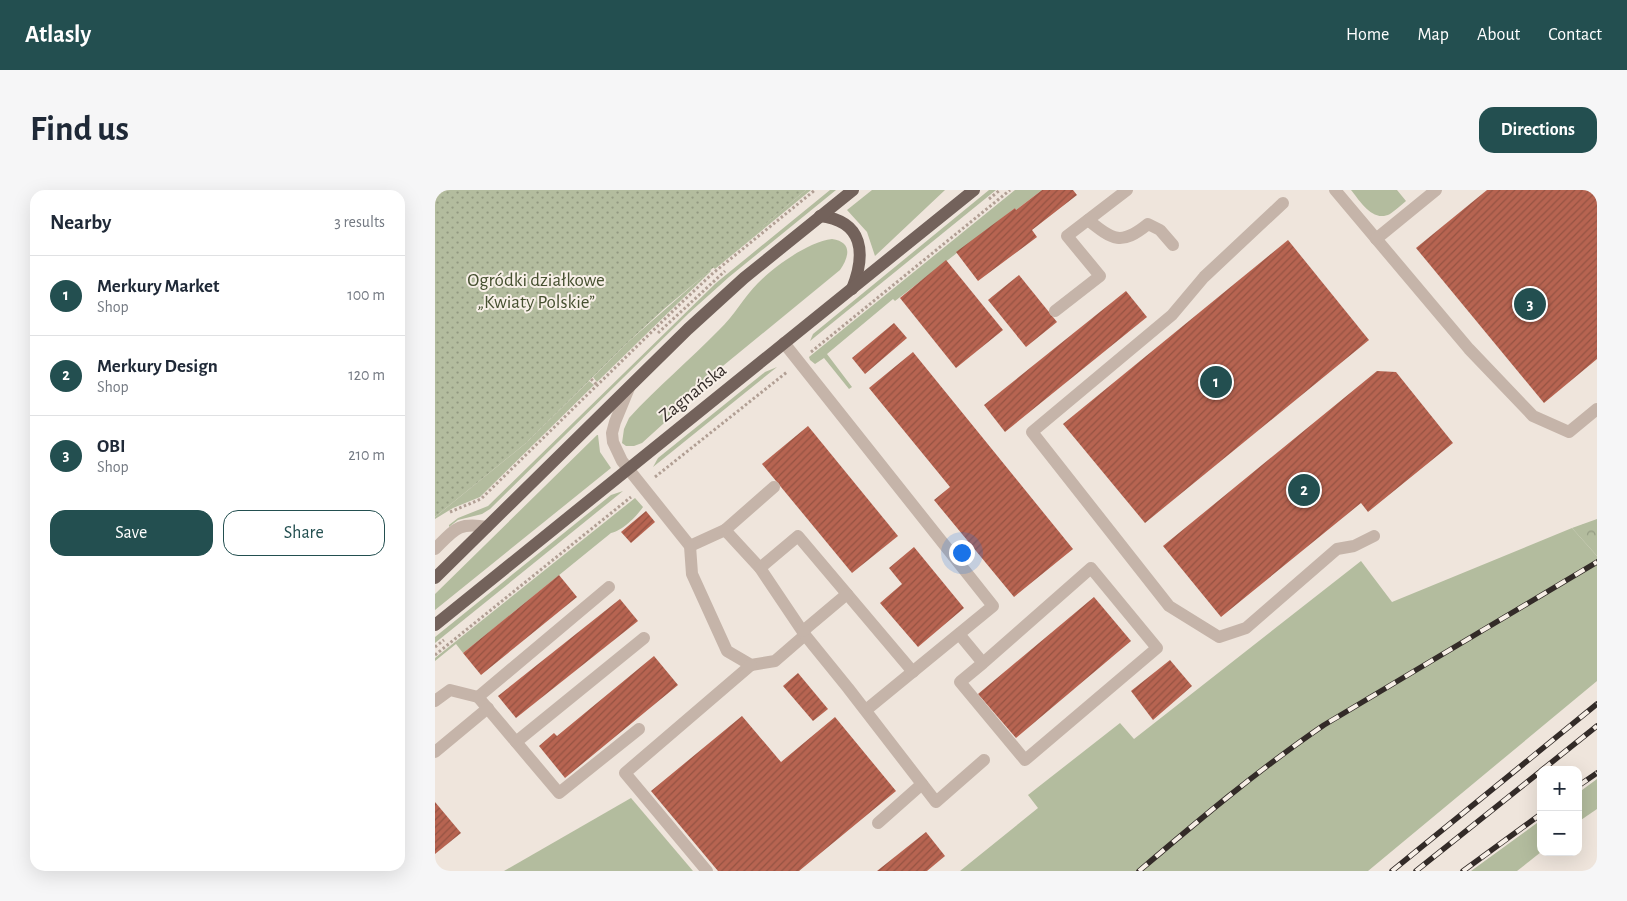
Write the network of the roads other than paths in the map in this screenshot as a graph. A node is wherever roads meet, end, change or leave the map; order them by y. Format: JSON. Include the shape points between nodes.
{"nodes":[{"id":1,"x":853,"y":190,"type":"edge"},
{"id":2,"x":974,"y":190,"type":"edge"},
{"id":3,"x":1127,"y":190,"type":"edge"},
{"id":4,"x":1335,"y":190,"type":"edge"},
{"id":5,"x":1436,"y":190,"type":"edge"},
{"id":6,"x":1283,"y":203,"type":"dead end"},
{"id":7,"x":820,"y":216,"type":"junction"},
{"id":8,"x":1088,"y":220,"type":"junction"},
{"id":9,"x":1376,"y":239,"type":"junction"},
{"id":10,"x":1173,"y":245,"type":"dead end"},
{"id":11,"x":852,"y":289,"type":"junction"},
{"id":12,"x":1055,"y":311,"type":"dead end"},
{"id":13,"x":784,"y":343,"type":"junction"},
{"id":14,"x":629,"y":388,"type":"junction"},
{"id":15,"x":1597,"y":409,"type":"edge"},
{"id":16,"x":629,"y":469,"type":"junction"},
{"id":17,"x":774,"y":488,"type":"dead end"},
{"id":18,"x":487,"y":527,"type":"junction"},
{"id":19,"x":725,"y":530,"type":"junction"},
{"id":20,"x":1374,"y":536,"type":"dead end"},
{"id":21,"x":690,"y":546,"type":"junction"},
{"id":22,"x":435,"y":548,"type":"edge"},
{"id":23,"x":760,"y":568,"type":"junction"},
{"id":24,"x":435,"y":578,"type":"edge"},
{"id":25,"x":609,"y":587,"type":"dead end"},
{"id":26,"x":847,"y":594,"type":"junction"},
{"id":27,"x":435,"y":625,"type":"edge"},
{"id":28,"x":804,"y":633,"type":"junction"},
{"id":29,"x":959,"y":634,"type":"junction"},
{"id":30,"x":644,"y":638,"type":"dead end"},
{"id":31,"x":983,"y":663,"type":"junction"},
{"id":32,"x":751,"y":665,"type":"junction"},
{"id":33,"x":913,"y":672,"type":"junction"},
{"id":34,"x":479,"y":697,"type":"junction"},
{"id":35,"x":435,"y":702,"type":"edge"},
{"id":36,"x":488,"y":708,"type":"junction"},
{"id":37,"x":866,"y":710,"type":"junction"},
{"id":38,"x":639,"y":729,"type":"dead end"},
{"id":39,"x":516,"y":742,"type":"junction"},
{"id":40,"x":435,"y":752,"type":"edge"},
{"id":41,"x":984,"y":760,"type":"dead end"},
{"id":42,"x":922,"y":784,"type":"junction"},
{"id":43,"x":878,"y":823,"type":"dead end"},
{"id":44,"x":707,"y":871,"type":"edge"}],
"edges":[{"from":1,"to":7,"type":"main road"},
{"from":2,"to":11,"type":"main road","name":"Zagnańska"},
{"from":3,"to":8,"type":"lane"},
{"from":4,"to":9,"type":"lane"},
{"from":5,"to":9,"type":"lane"},
{"from":6,"to":20,"type":"lane","via":[[1204,277],[1172,315],[1031,432],[1169,606],[1219,637],[1246,628],[1337,549],[1354,546]]},
{"from":7,"to":11,"type":"main road","via":[[842,221],[858,241],[860,264]]},
{"from":7,"to":14,"type":"main road","via":[[688,329]]},
{"from":8,"to":10,"type":"lane","via":[[1107,235],[1118,238],[1134,235],[1149,224],[1160,230]]},
{"from":8,"to":12,"type":"lane","via":[[1067,236],[1100,276]]},
{"from":9,"to":15,"type":"lane","via":[[1469,349],[1533,416],[1569,432]]},
{"from":11,"to":13,"type":"main road","name":"Zagnańska"},
{"from":13,"to":16,"type":"main road","name":"Zagnańska"},
{"from":13,"to":29,"type":"lane","via":[[993,606]]},
{"from":14,"to":16,"type":"lane","via":[[612,433],[616,451]]},
{"from":14,"to":18,"type":"main road"},
{"from":16,"to":21,"type":"lane"},
{"from":16,"to":27,"type":"main road","name":"Zagnańska"},
{"from":17,"to":19,"type":"lane"},
{"from":18,"to":22,"type":"lane","via":[[462,526]]},
{"from":18,"to":24,"type":"main road"},
{"from":19,"to":21,"type":"lane"},
{"from":19,"to":23,"type":"lane"},
{"from":21,"to":32,"type":"lane","via":[[693,574],[727,651]]},
{"from":23,"to":26,"type":"lane","via":[[798,536]]},
{"from":23,"to":28,"type":"lane"},
{"from":25,"to":34,"type":"lane"},
{"from":26,"to":28,"type":"lane"},
{"from":26,"to":33,"type":"lane"},
{"from":28,"to":32,"type":"lane","via":[[775,661]]},
{"from":28,"to":37,"type":"lane"},
{"from":29,"to":31,"type":"lane"},
{"from":29,"to":33,"type":"lane"},
{"from":30,"to":39,"type":"lane"},
{"from":31,"to":31,"type":"lane","via":[[1091,568],[1157,648],[1025,760],[960,682]]},
{"from":32,"to":44,"type":"lane","via":[[625,773]]},
{"from":33,"to":37,"type":"lane"},
{"from":34,"to":35,"type":"lane","via":[[450,690]]},
{"from":34,"to":36,"type":"lane"},
{"from":36,"to":39,"type":"lane"},
{"from":36,"to":40,"type":"lane"},
{"from":37,"to":42,"type":"lane"},
{"from":38,"to":39,"type":"lane","via":[[559,793]]},
{"from":41,"to":42,"type":"lane","via":[[936,802]]},
{"from":42,"to":43,"type":"lane"}]}
